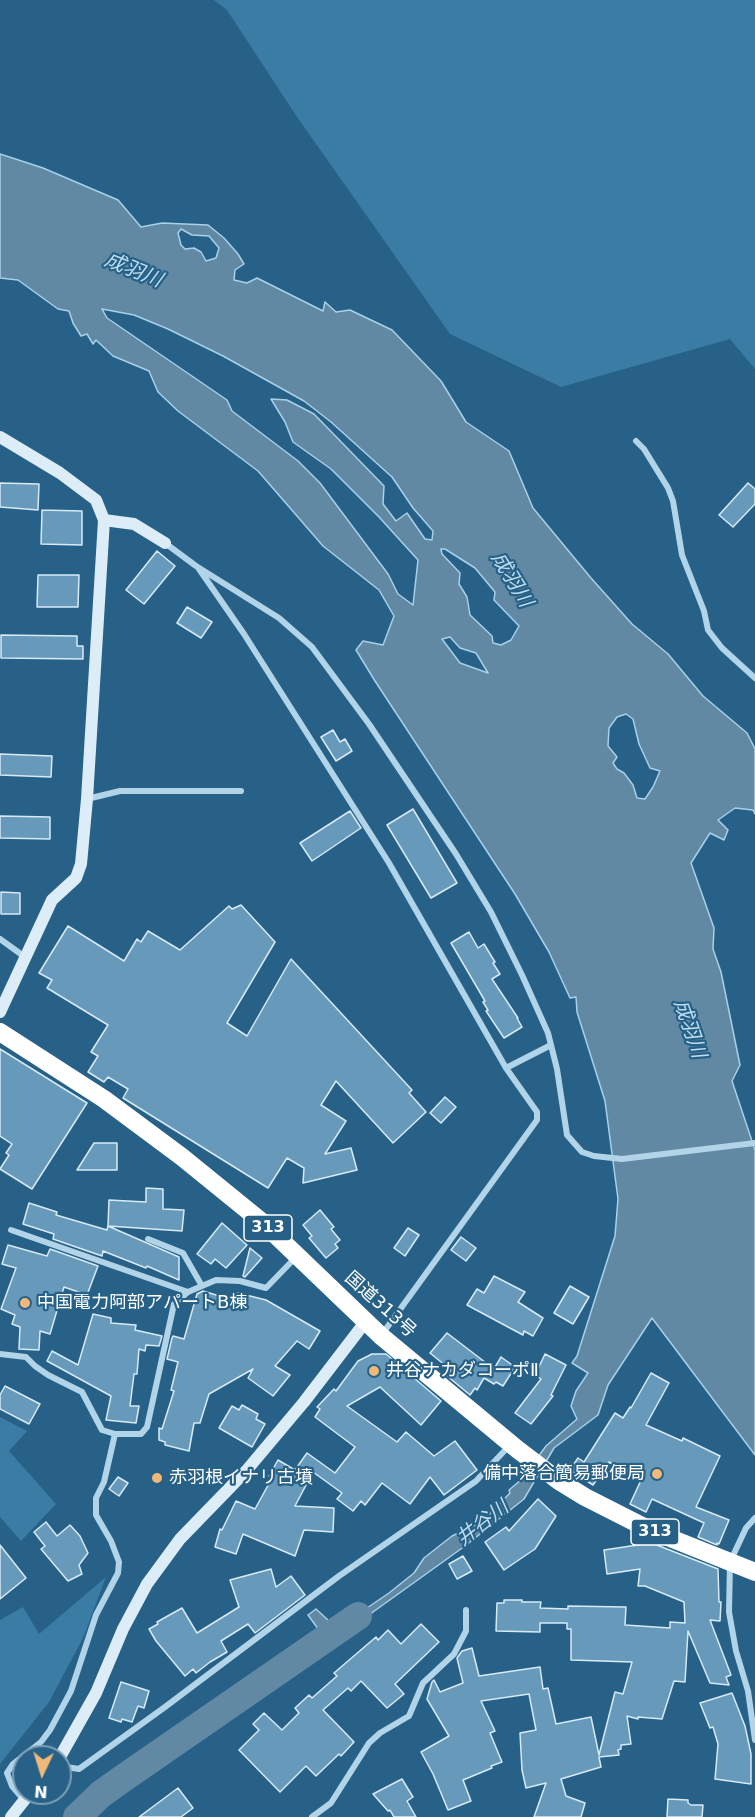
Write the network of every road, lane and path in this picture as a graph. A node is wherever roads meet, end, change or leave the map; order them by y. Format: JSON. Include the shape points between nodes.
{"nodes":[{"id":1,"x":0,"y":436,"type":"edge"},
{"id":2,"x":636,"y":441,"type":"dead end"},
{"id":3,"x":104,"y":520,"type":"junction"},
{"id":4,"x":165,"y":543,"type":"joint"},
{"id":5,"x":196,"y":566,"type":"junction"},
{"id":6,"x":755,"y":678,"type":"edge"},
{"id":7,"x":241,"y":791,"type":"dead end"},
{"id":8,"x":87,"y":799,"type":"junction"},
{"id":9,"x":0,"y":939,"type":"edge"},
{"id":10,"x":25,"y":957,"type":"junction"},
{"id":11,"x":0,"y":1012,"type":"edge"},
{"id":12,"x":0,"y":1032,"type":"edge"},
{"id":13,"x":551,"y":1045,"type":"junction"},
{"id":14,"x":506,"y":1068,"type":"junction"},
{"id":15,"x":755,"y":1143,"type":"edge"},
{"id":16,"x":11,"y":1230,"type":"dead end"},
{"id":17,"x":148,"y":1239,"type":"dead end"},
{"id":18,"x":297,"y":1256,"type":"junction"},
{"id":19,"x":202,"y":1286,"type":"junction"},
{"id":20,"x":188,"y":1292,"type":"junction"},
{"id":21,"x":366,"y":1321,"type":"junction"},
{"id":22,"x":381,"y":1336,"type":"junction"},
{"id":23,"x":0,"y":1354,"type":"edge"},
{"id":24,"x":115,"y":1434,"type":"junction"},
{"id":25,"x":514,"y":1446,"type":"junction"},
{"id":26,"x":755,"y":1518,"type":"edge"},
{"id":27,"x":730,"y":1562,"type":"junction"},
{"id":28,"x":755,"y":1572,"type":"edge"},
{"id":29,"x":466,"y":1610,"type":"dead end"},
{"id":30,"x":752,"y":1692,"type":"edge"},
{"id":31,"x":755,"y":1740,"type":"edge"},
{"id":32,"x":36,"y":1745,"type":"edge"},
{"id":33,"x":67,"y":1745,"type":"edge"},
{"id":34,"x":12,"y":1766,"type":"edge"},
{"id":35,"x":72,"y":1768,"type":"edge"},
{"id":36,"x":12,"y":1786,"type":"edge"},
{"id":37,"x":20,"y":1805,"type":"edge"},
{"id":38,"x":11,"y":1817,"type":"edge"},
{"id":39,"x":312,"y":1817,"type":"edge"}],
"edges":[{"from":1,"to":3,"type":"street","via":[[96,500]]},
{"from":2,"to":6,"type":"street","via":[[673,501],[682,555],[708,630]]},
{"from":3,"to":4,"type":"street","via":[[134,524]]},
{"from":3,"to":8,"type":"street"},
{"from":4,"to":5,"type":"street"},
{"from":5,"to":13,"type":"street","via":[[279,618],[312,647],[369,724],[480,893],[522,975]]},
{"from":5,"to":14,"type":"street","via":[[244,634],[389,863]]},
{"from":7,"to":8,"type":"street","via":[[120,791]]},
{"from":8,"to":10,"type":"street","via":[[81,864],[76,878],[52,900]]},
{"from":9,"to":10,"type":"street"},
{"from":10,"to":11,"type":"street"},
{"from":12,"to":18,"type":"highway","name":"国道313号","number":"313","via":[[104,1098],[262,1222]]},
{"from":13,"to":14,"type":"street"},
{"from":13,"to":15,"type":"street","via":[[567,1135],[582,1152],[622,1159]]},
{"from":14,"to":22,"type":"street","via":[[533,1103],[537,1120]]},
{"from":16,"to":20,"type":"street"},
{"from":17,"to":19,"type":"street","via":[[183,1253]]},
{"from":18,"to":19,"type":"street","via":[[266,1288],[216,1280]]},
{"from":18,"to":21,"type":"highway","name":"国道313号","number":"313"},
{"from":19,"to":20,"type":"street"},
{"from":20,"to":24,"type":"street","via":[[174,1304],[147,1427],[141,1434]]},
{"from":21,"to":22,"type":"highway","name":"国道313号","number":"313"},
{"from":21,"to":33,"type":"street","via":[[304,1402],[246,1471],[180,1539],[147,1584]]},
{"from":22,"to":25,"type":"highway","name":"国道313号","number":"313"},
{"from":23,"to":24,"type":"street","via":[[26,1357],[48,1375],[82,1392],[102,1430]]},
{"from":24,"to":32,"type":"street","via":[[96,1498],[96,1515],[111,1541],[118,1573],[96,1615],[70,1691],[50,1730]]},
{"from":25,"to":27,"type":"highway","name":"国道313号","number":"313","via":[[585,1497],[650,1530]]},
{"from":25,"to":35,"type":"street","via":[[476,1481],[339,1576],[79,1769]]},
{"from":26,"to":27,"type":"street"},
{"from":27,"to":28,"type":"highway","name":"国道313号","number":"313"},
{"from":27,"to":30,"type":"street","via":[[729,1612],[736,1651]]},
{"from":29,"to":39,"type":"street","via":[[466,1630],[454,1654],[423,1683],[409,1716],[369,1743],[331,1803]]},
{"from":30,"to":31,"type":"street"},
{"from":34,"to":36,"type":"street","via":[[7,1773]]},
{"from":37,"to":38,"type":"street"}]}
